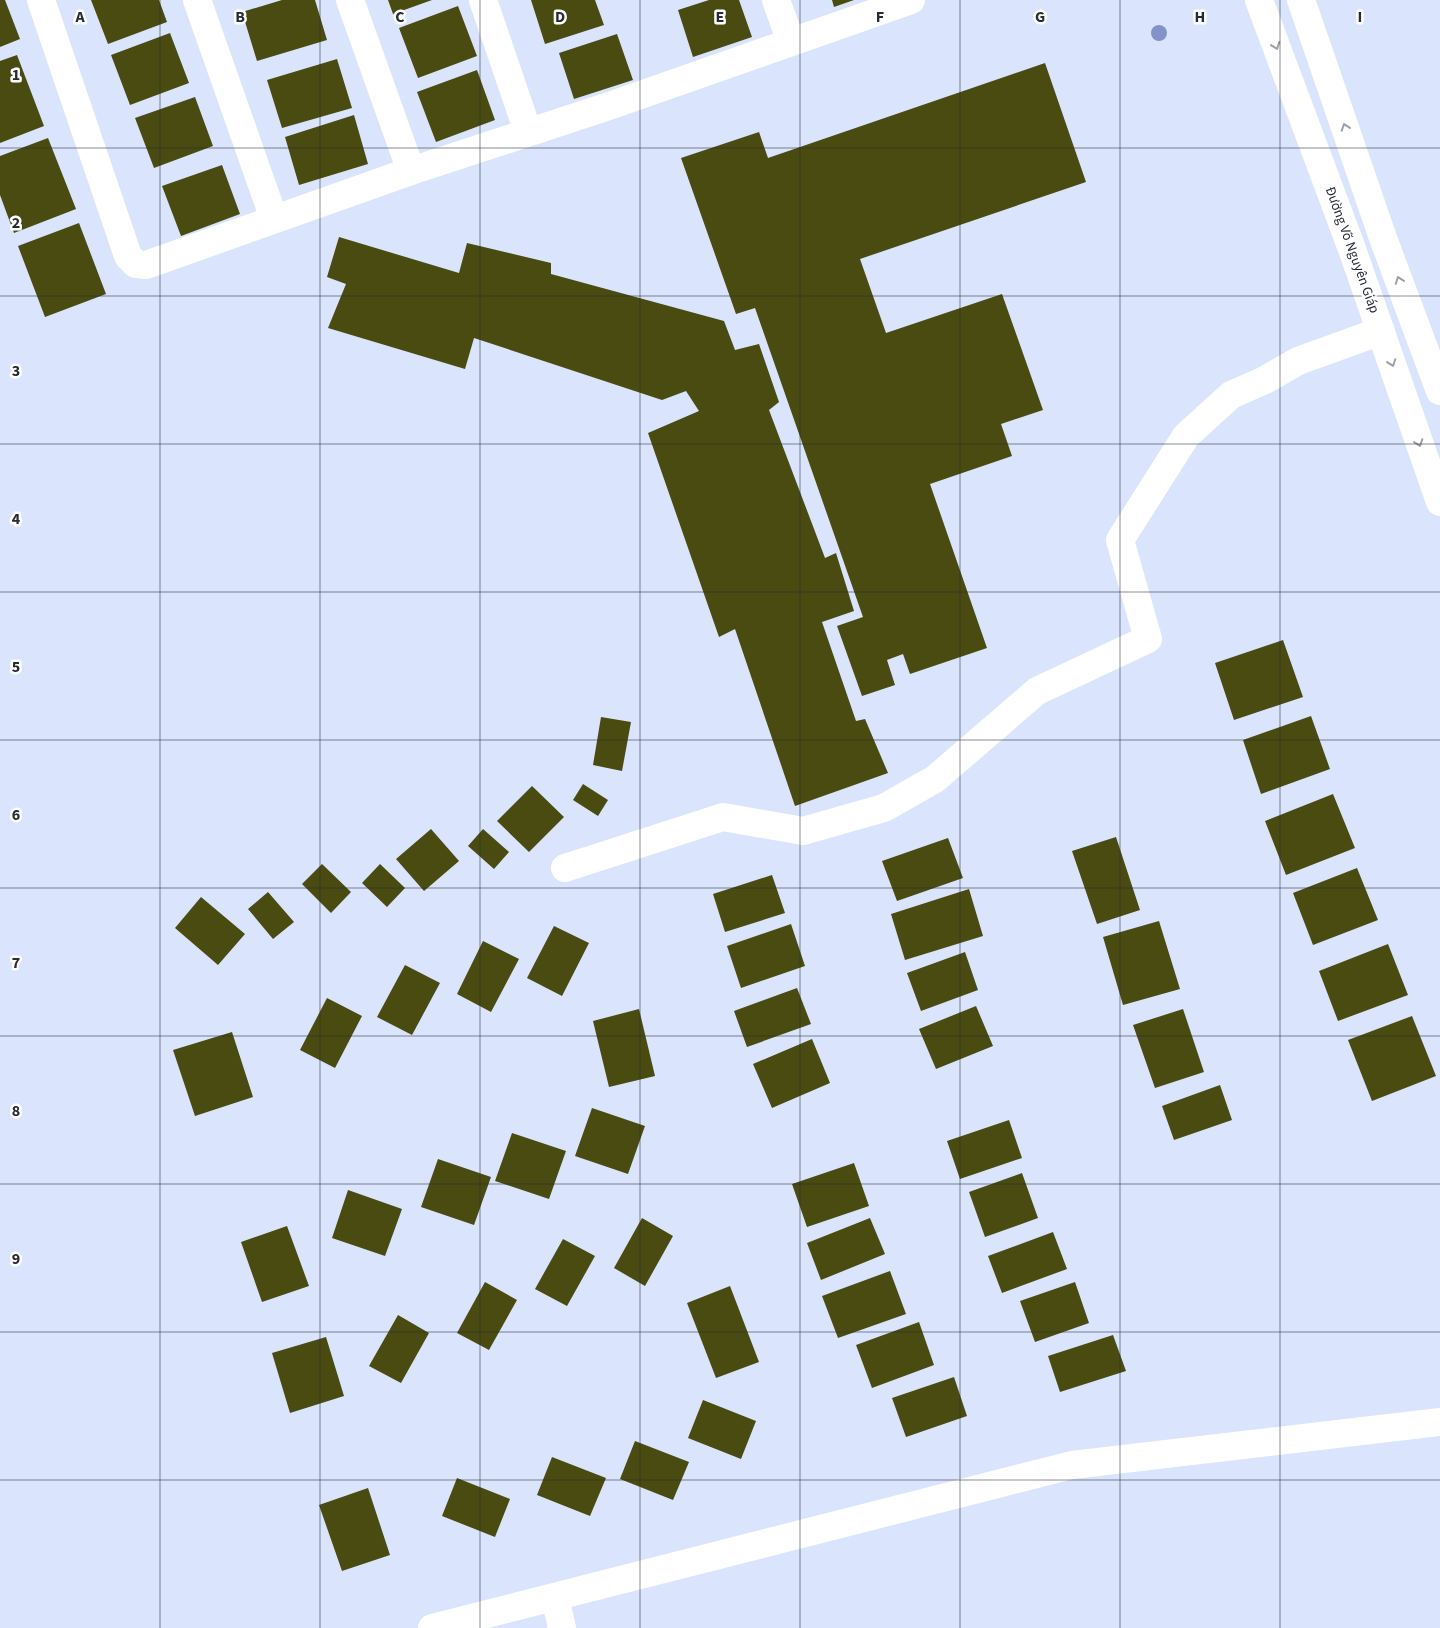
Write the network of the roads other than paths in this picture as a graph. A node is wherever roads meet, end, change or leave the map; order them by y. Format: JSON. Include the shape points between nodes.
{"nodes":[{"id":1,"x":41,"y":0,"type":"edge"},
{"id":2,"x":197,"y":0,"type":"edge"},
{"id":3,"x":350,"y":0,"type":"edge"},
{"id":4,"x":483,"y":0,"type":"edge"},
{"id":5,"x":776,"y":0,"type":"edge"},
{"id":6,"x":911,"y":0,"type":"edge"},
{"id":7,"x":1259,"y":0,"type":"edge"},
{"id":8,"x":1301,"y":0,"type":"edge"},
{"id":9,"x":791,"y":42,"type":"junction"},
{"id":10,"x":528,"y":132,"type":"junction"},
{"id":11,"x":411,"y":171,"type":"junction"},
{"id":12,"x":274,"y":219,"type":"junction"},
{"id":13,"x":1412,"y":319,"type":"junction"},
{"id":14,"x":1381,"y":331,"type":"junction"},
{"id":15,"x":1440,"y":392,"type":"edge"},
{"id":16,"x":1440,"y":502,"type":"edge"},
{"id":17,"x":564,"y":868,"type":"dead end"},
{"id":18,"x":1440,"y":1422,"type":"edge"},
{"id":19,"x":555,"y":1597,"type":"junction"},
{"id":20,"x":432,"y":1628,"type":"edge"},
{"id":21,"x":562,"y":1628,"type":"edge"}],
"edges":[{"from":1,"to":12,"type":"main road","via":[[128,256],[136,264],[146,265]]},
{"from":2,"to":12,"type":"main road"},
{"from":3,"to":11,"type":"main road"},
{"from":4,"to":10,"type":"main road"},
{"from":5,"to":9,"type":"main road"},
{"from":6,"to":9,"type":"main road"},
{"from":7,"to":14,"type":"main road","name":"Đường Võ Nguyên Giáp","one_way":true},
{"from":13,"to":8,"type":"main road","one_way":true},
{"from":9,"to":10,"type":"main road"},
{"from":10,"to":11,"type":"main road"},
{"from":11,"to":12,"type":"main road"},
{"from":13,"to":14,"type":"main road"},
{"from":13,"to":15,"type":"main road"},
{"from":14,"to":16,"type":"main road","name":"Đường Võ Nguyên Giáp","one_way":true},
{"from":14,"to":17,"type":"main road","via":[[1298,361],[1232,394],[1186,436],[1120,540],[1148,639],[1037,691],[935,779],[884,808],[802,831],[722,817]]},
{"from":18,"to":19,"type":"main road","via":[[1072,1465]]},
{"from":19,"to":20,"type":"main road"},
{"from":19,"to":21,"type":"main road"}]}
